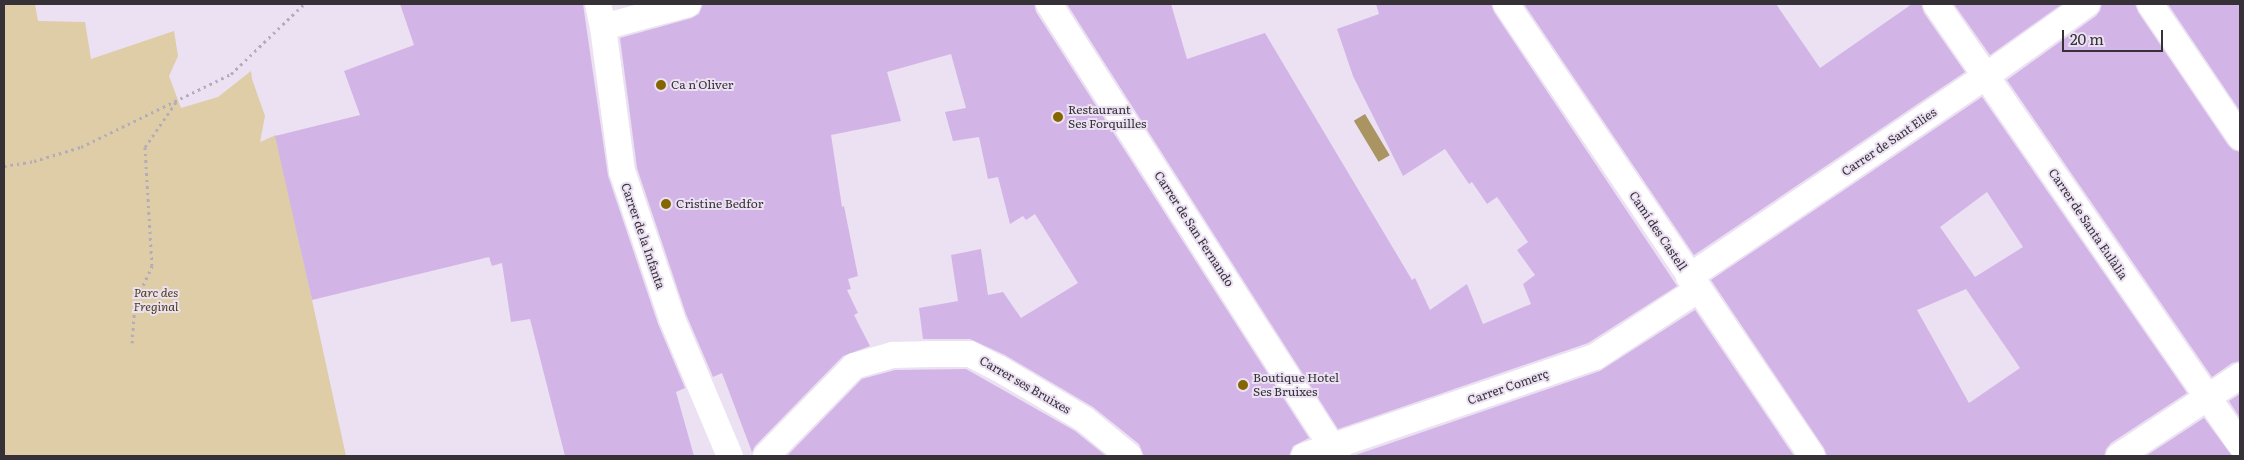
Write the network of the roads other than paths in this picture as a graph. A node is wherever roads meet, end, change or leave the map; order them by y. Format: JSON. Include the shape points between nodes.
{"nodes":[{"id":1,"x":688,"y":4,"type":"edge"},
{"id":2,"x":1049,"y":4,"type":"edge"},
{"id":3,"x":1506,"y":4,"type":"edge"},
{"id":4,"x":1936,"y":4,"type":"edge"},
{"id":5,"x":2087,"y":4,"type":"edge"},
{"id":6,"x":2150,"y":4,"type":"edge"},
{"id":7,"x":600,"y":15,"type":"edge"},
{"id":8,"x":1986,"y":76,"type":"junction"},
{"id":9,"x":2240,"y":137,"type":"edge"},
{"id":10,"x":1694,"y":283,"type":"junction"},
{"id":11,"x":2240,"y":376,"type":"edge"},
{"id":12,"x":2207,"y":397,"type":"junction"},
{"id":13,"x":2240,"y":444,"type":"edge"},
{"id":14,"x":1335,"y":452,"type":"edge"},
{"id":15,"x":730,"y":456,"type":"edge"},
{"id":16,"x":766,"y":456,"type":"edge"},
{"id":17,"x":1129,"y":456,"type":"edge"},
{"id":18,"x":1304,"y":456,"type":"edge"},
{"id":19,"x":1812,"y":456,"type":"edge"},
{"id":20,"x":2119,"y":456,"type":"edge"}],
"edges":[{"from":1,"to":7,"type":"street"},
{"from":2,"to":14,"type":"street","name":"Carrer de San Fernando"},
{"from":3,"to":10,"type":"street","name":"Camí des Castell"},
{"from":4,"to":8,"type":"street","name":"Carrer de Santa Eulàlia"},
{"from":5,"to":8,"type":"street","name":"Carrer de Sant Elies"},
{"from":6,"to":9,"type":"street"},
{"from":7,"to":15,"type":"street","name":"Carrer de la Infanta","via":[[622,172],[672,319]]},
{"from":8,"to":10,"type":"street","name":"Carrer de Sant Elies"},
{"from":8,"to":12,"type":"street","name":"Carrer de Santa Eulàlia"},
{"from":10,"to":14,"type":"street","name":"Carrer Comerç","via":[[1595,357]]},
{"from":10,"to":19,"type":"street","name":"Camí des Castell"},
{"from":11,"to":12,"type":"street"},
{"from":12,"to":13,"type":"street","name":"Carrer de Santa Eulàlia"},
{"from":12,"to":20,"type":"street"},
{"from":14,"to":18,"type":"street","name":"Carrer Comerç"},
{"from":16,"to":17,"type":"street","name":"Carrer ses Bruixes","via":[[854,366],[893,355],[933,354],[970,354],[998,368],[1084,419]]}]}
